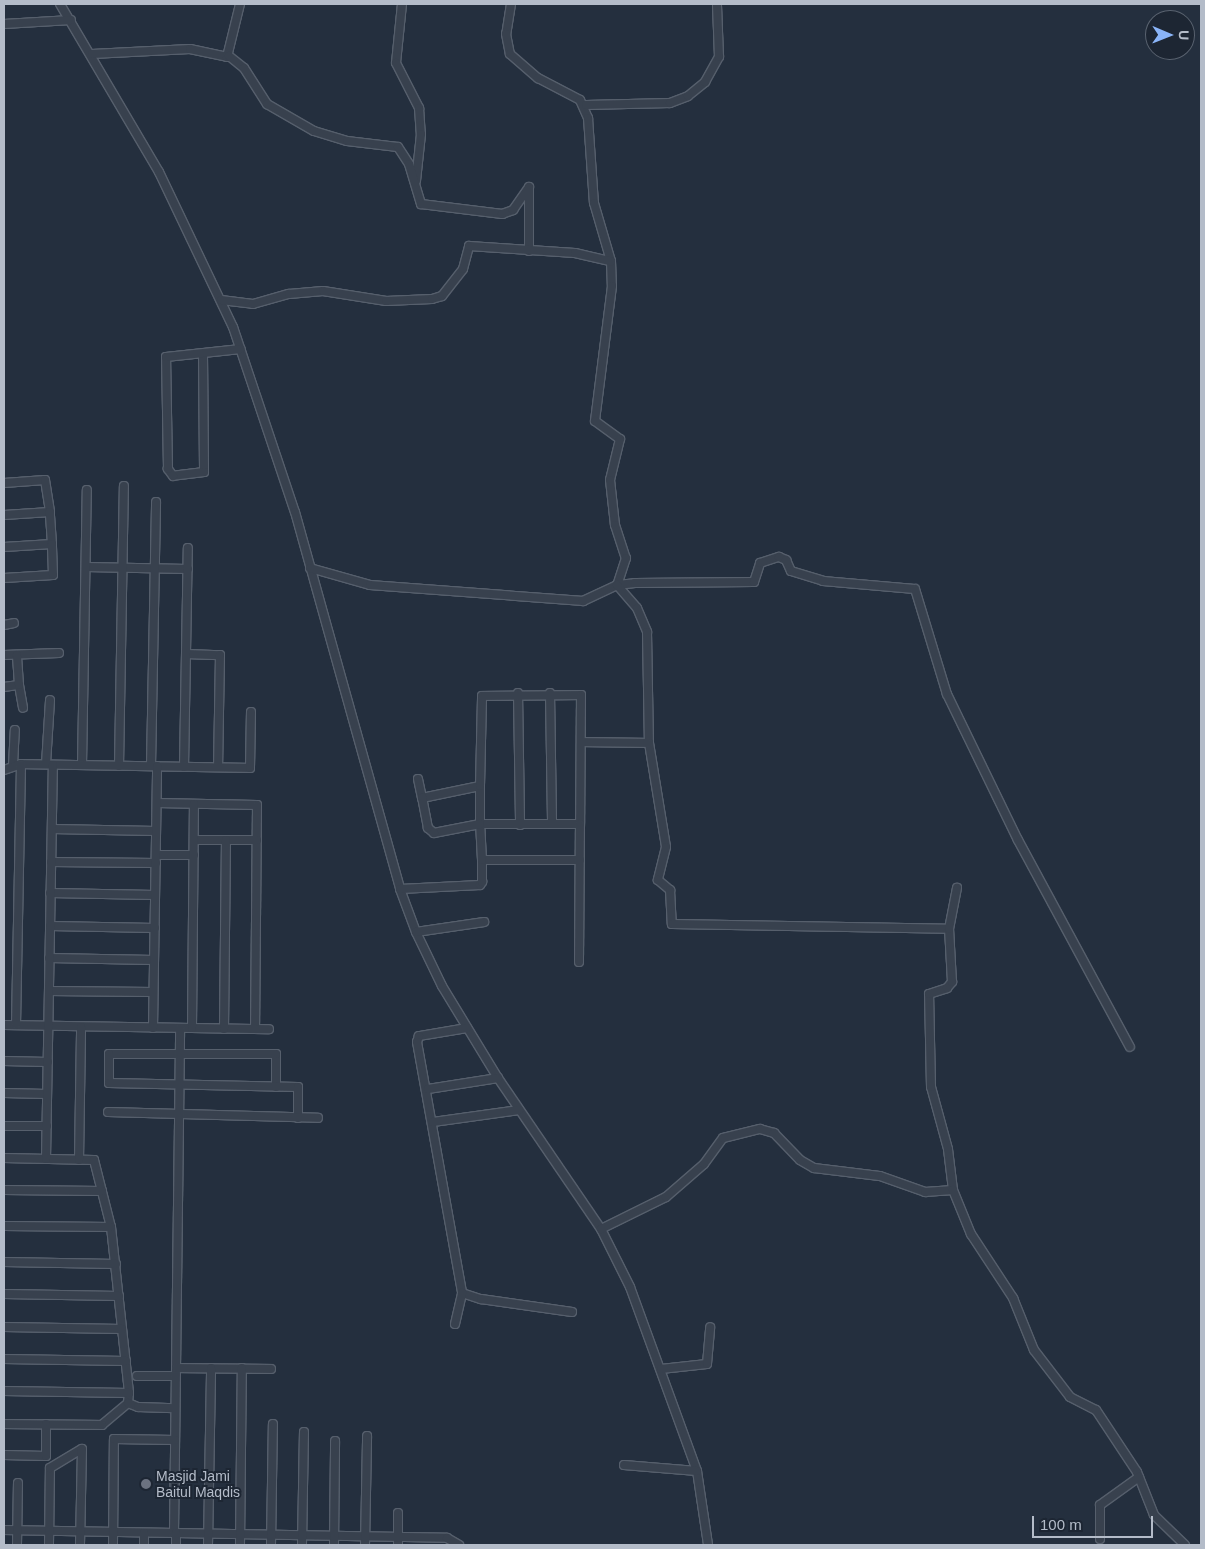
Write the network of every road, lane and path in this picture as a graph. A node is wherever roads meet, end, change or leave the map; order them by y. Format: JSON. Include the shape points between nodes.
{"nodes":[{"id":1,"x":60,"y":4,"type":"edge"},
{"id":2,"x":240,"y":4,"type":"edge"},
{"id":3,"x":402,"y":4,"type":"edge"},
{"id":4,"x":511,"y":4,"type":"edge"},
{"id":5,"x":717,"y":4,"type":"edge"},
{"id":6,"x":71,"y":20,"type":"junction"},
{"id":7,"x":4,"y":24,"type":"edge"},
{"id":8,"x":92,"y":54,"type":"junction"},
{"id":9,"x":229,"y":56,"type":"junction"},
{"id":10,"x":586,"y":105,"type":"junction"},
{"id":11,"x":416,"y":198,"type":"junction"},
{"id":12,"x":529,"y":251,"type":"junction"},
{"id":13,"x":611,"y":261,"type":"junction"},
{"id":14,"x":220,"y":300,"type":"junction"},
{"id":15,"x":241,"y":349,"type":"junction"},
{"id":16,"x":203,"y":354,"type":"junction"},
{"id":17,"x":4,"y":483,"type":"edge"},
{"id":18,"x":124,"y":486,"type":"dead end"},
{"id":19,"x":87,"y":490,"type":"dead end"},
{"id":20,"x":156,"y":502,"type":"dead end"},
{"id":21,"x":50,"y":512,"type":"junction"},
{"id":22,"x":4,"y":515,"type":"edge"},
{"id":23,"x":52,"y":544,"type":"junction"},
{"id":24,"x":4,"y":547,"type":"edge"},
{"id":25,"x":188,"y":548,"type":"dead end"},
{"id":26,"x":86,"y":567,"type":"junction"},
{"id":27,"x":123,"y":568,"type":"junction"},
{"id":28,"x":155,"y":568,"type":"junction"},
{"id":29,"x":310,"y":568,"type":"junction"},
{"id":30,"x":188,"y":569,"type":"junction"},
{"id":31,"x":4,"y":578,"type":"edge"},
{"id":32,"x":617,"y":585,"type":"junction"},
{"id":33,"x":14,"y":624,"type":"dead end"},
{"id":34,"x":4,"y":625,"type":"edge"},
{"id":35,"x":59,"y":653,"type":"dead end"},
{"id":36,"x":186,"y":654,"type":"junction"},
{"id":37,"x":4,"y":655,"type":"edge"},
{"id":38,"x":17,"y":655,"type":"junction"},
{"id":39,"x":19,"y":685,"type":"junction"},
{"id":40,"x":4,"y":687,"type":"edge"},
{"id":41,"x":518,"y":693,"type":"junction"},
{"id":42,"x":550,"y":693,"type":"junction"},
{"id":43,"x":50,"y":700,"type":"dead end"},
{"id":44,"x":22,"y":708,"type":"dead end"},
{"id":45,"x":251,"y":712,"type":"dead end"},
{"id":46,"x":15,"y":730,"type":"dead end"},
{"id":47,"x":582,"y":742,"type":"junction"},
{"id":48,"x":649,"y":743,"type":"junction"},
{"id":49,"x":49,"y":764,"type":"junction"},
{"id":50,"x":17,"y":765,"type":"junction"},
{"id":51,"x":82,"y":765,"type":"junction"},
{"id":52,"x":119,"y":766,"type":"junction"},
{"id":53,"x":154,"y":766,"type":"junction"},
{"id":54,"x":184,"y":767,"type":"junction"},
{"id":55,"x":218,"y":767,"type":"junction"},
{"id":56,"x":4,"y":770,"type":"edge"},
{"id":57,"x":418,"y":779,"type":"dead end"},
{"id":58,"x":480,"y":786,"type":"junction"},
{"id":59,"x":422,"y":798,"type":"junction"},
{"id":60,"x":157,"y":803,"type":"junction"},
{"id":61,"x":194,"y":804,"type":"junction"},
{"id":62,"x":480,"y":824,"type":"junction"},
{"id":63,"x":552,"y":824,"type":"junction"},
{"id":64,"x":580,"y":824,"type":"junction"},
{"id":65,"x":520,"y":825,"type":"junction"},
{"id":66,"x":52,"y":829,"type":"junction"},
{"id":67,"x":156,"y":831,"type":"junction"},
{"id":68,"x":194,"y":840,"type":"junction"},
{"id":69,"x":226,"y":840,"type":"junction"},
{"id":70,"x":257,"y":840,"type":"junction"},
{"id":71,"x":156,"y":855,"type":"junction"},
{"id":72,"x":194,"y":855,"type":"junction"},
{"id":73,"x":482,"y":860,"type":"junction"},
{"id":74,"x":580,"y":860,"type":"junction"},
{"id":75,"x":51,"y":862,"type":"junction"},
{"id":76,"x":156,"y":863,"type":"junction"},
{"id":77,"x":958,"y":888,"type":"dead end"},
{"id":78,"x":400,"y":889,"type":"junction"},
{"id":79,"x":50,"y":893,"type":"junction"},
{"id":80,"x":155,"y":895,"type":"junction"},
{"id":81,"x":484,"y":922,"type":"dead end"},
{"id":82,"x":50,"y":926,"type":"junction"},
{"id":83,"x":155,"y":928,"type":"junction"},
{"id":84,"x":949,"y":929,"type":"junction"},
{"id":85,"x":416,"y":932,"type":"junction"},
{"id":86,"x":50,"y":958,"type":"junction"},
{"id":87,"x":154,"y":960,"type":"junction"},
{"id":88,"x":579,"y":962,"type":"dead end"},
{"id":89,"x":49,"y":991,"type":"junction"},
{"id":90,"x":154,"y":992,"type":"junction"},
{"id":91,"x":4,"y":1025,"type":"edge"},
{"id":92,"x":16,"y":1025,"type":"junction"},
{"id":93,"x":48,"y":1026,"type":"junction"},
{"id":94,"x":81,"y":1026,"type":"junction"},
{"id":95,"x":153,"y":1028,"type":"junction"},
{"id":96,"x":180,"y":1028,"type":"junction"},
{"id":97,"x":192,"y":1028,"type":"junction"},
{"id":98,"x":467,"y":1028,"type":"junction"},
{"id":99,"x":224,"y":1029,"type":"junction"},
{"id":100,"x":255,"y":1029,"type":"junction"},
{"id":101,"x":269,"y":1029,"type":"dead end"},
{"id":102,"x":1130,"y":1047,"type":"dead end"},
{"id":103,"x":180,"y":1054,"type":"junction"},
{"id":104,"x":4,"y":1061,"type":"edge"},
{"id":105,"x":48,"y":1062,"type":"junction"},
{"id":106,"x":498,"y":1078,"type":"junction"},
{"id":107,"x":180,"y":1084,"type":"junction"},
{"id":108,"x":276,"y":1086,"type":"junction"},
{"id":109,"x":428,"y":1089,"type":"junction"},
{"id":110,"x":4,"y":1093,"type":"edge"},
{"id":111,"x":47,"y":1094,"type":"junction"},
{"id":112,"x":519,"y":1110,"type":"junction"},
{"id":113,"x":108,"y":1112,"type":"dead end"},
{"id":114,"x":179,"y":1114,"type":"junction"},
{"id":115,"x":298,"y":1118,"type":"junction"},
{"id":116,"x":318,"y":1118,"type":"dead end"},
{"id":117,"x":433,"y":1122,"type":"junction"},
{"id":118,"x":4,"y":1126,"type":"edge"},
{"id":119,"x":47,"y":1126,"type":"junction"},
{"id":120,"x":4,"y":1158,"type":"edge"},
{"id":121,"x":46,"y":1159,"type":"junction"},
{"id":122,"x":79,"y":1160,"type":"junction"},
{"id":123,"x":4,"y":1190,"type":"edge"},
{"id":124,"x":953,"y":1190,"type":"junction"},
{"id":125,"x":102,"y":1191,"type":"junction"},
{"id":126,"x":4,"y":1226,"type":"edge"},
{"id":127,"x":112,"y":1227,"type":"junction"},
{"id":128,"x":602,"y":1229,"type":"junction"},
{"id":129,"x":4,"y":1262,"type":"edge"},
{"id":130,"x":116,"y":1264,"type":"junction"},
{"id":131,"x":462,"y":1293,"type":"junction"},
{"id":132,"x":4,"y":1294,"type":"edge"},
{"id":133,"x":119,"y":1296,"type":"junction"},
{"id":134,"x":572,"y":1312,"type":"dead end"},
{"id":135,"x":455,"y":1324,"type":"dead end"},
{"id":136,"x":4,"y":1326,"type":"edge"},
{"id":137,"x":710,"y":1327,"type":"dead end"},
{"id":138,"x":122,"y":1329,"type":"junction"},
{"id":139,"x":4,"y":1359,"type":"edge"},
{"id":140,"x":126,"y":1361,"type":"junction"},
{"id":141,"x":211,"y":1368,"type":"junction"},
{"id":142,"x":242,"y":1368,"type":"junction"},
{"id":143,"x":271,"y":1369,"type":"dead end"},
{"id":144,"x":661,"y":1369,"type":"junction"},
{"id":145,"x":176,"y":1372,"type":"junction"},
{"id":146,"x":137,"y":1376,"type":"dead end"},
{"id":147,"x":4,"y":1391,"type":"edge"},
{"id":148,"x":129,"y":1393,"type":"junction"},
{"id":149,"x":128,"y":1403,"type":"junction"},
{"id":150,"x":175,"y":1408,"type":"junction"},
{"id":151,"x":4,"y":1424,"type":"edge"},
{"id":152,"x":46,"y":1424,"type":"junction"},
{"id":153,"x":273,"y":1424,"type":"dead end"},
{"id":154,"x":304,"y":1432,"type":"dead end"},
{"id":155,"x":367,"y":1436,"type":"dead end"},
{"id":156,"x":175,"y":1440,"type":"junction"},
{"id":157,"x":335,"y":1441,"type":"dead end"},
{"id":158,"x":4,"y":1455,"type":"edge"},
{"id":159,"x":624,"y":1465,"type":"dead end"},
{"id":160,"x":697,"y":1471,"type":"junction"},
{"id":161,"x":1139,"y":1477,"type":"junction"},
{"id":162,"x":18,"y":1483,"type":"dead end"},
{"id":163,"x":398,"y":1513,"type":"dead end"},
{"id":164,"x":4,"y":1530,"type":"edge"},
{"id":165,"x":17,"y":1530,"type":"junction"},
{"id":166,"x":50,"y":1531,"type":"junction"},
{"id":167,"x":80,"y":1532,"type":"junction"},
{"id":168,"x":113,"y":1532,"type":"junction"},
{"id":169,"x":144,"y":1533,"type":"junction"},
{"id":170,"x":175,"y":1533,"type":"junction"},
{"id":171,"x":208,"y":1534,"type":"junction"},
{"id":172,"x":240,"y":1535,"type":"junction"},
{"id":173,"x":271,"y":1535,"type":"junction"},
{"id":174,"x":303,"y":1536,"type":"junction"},
{"id":175,"x":334,"y":1536,"type":"junction"},
{"id":176,"x":1099,"y":1540,"type":"edge"},
{"id":177,"x":365,"y":1541,"type":"edge"},
{"id":178,"x":398,"y":1541,"type":"edge"},
{"id":179,"x":430,"y":1542,"type":"edge"},
{"id":180,"x":17,"y":1545,"type":"edge"},
{"id":181,"x":49,"y":1545,"type":"edge"},
{"id":182,"x":80,"y":1545,"type":"edge"},
{"id":183,"x":113,"y":1545,"type":"edge"},
{"id":184,"x":144,"y":1545,"type":"edge"},
{"id":185,"x":176,"y":1545,"type":"edge"},
{"id":186,"x":208,"y":1545,"type":"edge"},
{"id":187,"x":240,"y":1545,"type":"edge"},
{"id":188,"x":271,"y":1545,"type":"edge"},
{"id":189,"x":302,"y":1545,"type":"edge"},
{"id":190,"x":334,"y":1545,"type":"edge"},
{"id":191,"x":459,"y":1545,"type":"edge"},
{"id":192,"x":708,"y":1545,"type":"edge"},
{"id":193,"x":1185,"y":1545,"type":"edge"}],
"edges":[{"from":1,"to":6,"type":"street"},
{"from":2,"to":9,"type":"street"},
{"from":3,"to":11,"type":"street","via":[[396,63],[418,108],[421,134]]},
{"from":4,"to":10,"type":"street","via":[[506,34],[510,54],[538,78]]},
{"from":5,"to":10,"type":"street","via":[[718,57],[706,82],[688,96],[670,103]]},
{"from":6,"to":7,"type":"street"},
{"from":6,"to":8,"type":"street"},
{"from":8,"to":9,"type":"street","via":[[190,49]]},
{"from":8,"to":14,"type":"street","via":[[173,200]]},
{"from":9,"to":11,"type":"street","via":[[244,68],[267,104],[314,131],[347,141],[398,147],[409,164]]},
{"from":10,"to":13,"type":"street","via":[[596,216]]},
{"from":11,"to":12,"type":"street","via":[[431,208],[502,214],[513,210],[529,188]]},
{"from":12,"to":13,"type":"street","via":[[575,253]]},
{"from":12,"to":14,"type":"street","via":[[469,246],[463,269],[450,287],[442,296],[425,301],[386,301],[323,292],[289,294],[253,304]]},
{"from":13,"to":32,"type":"street","via":[[612,286],[595,421],[620,439],[610,480],[615,525],[626,558]]},
{"from":14,"to":15,"type":"street"},
{"from":15,"to":16,"type":"street"},
{"from":15,"to":29,"type":"street"},
{"from":16,"to":16,"type":"street","via":[[166,357],[168,469],[173,476],[204,472]]},
{"from":17,"to":21,"type":"street","via":[[45,480]]},
{"from":18,"to":27,"type":"street"},
{"from":19,"to":26,"type":"street"},
{"from":20,"to":28,"type":"street"},
{"from":21,"to":22,"type":"street"},
{"from":21,"to":23,"type":"street"},
{"from":23,"to":24,"type":"street"},
{"from":23,"to":31,"type":"street","via":[[53,575]]},
{"from":25,"to":30,"type":"street"},
{"from":26,"to":27,"type":"street"},
{"from":26,"to":51,"type":"street"},
{"from":27,"to":28,"type":"street"},
{"from":27,"to":52,"type":"street"},
{"from":28,"to":30,"type":"street"},
{"from":28,"to":53,"type":"street"},
{"from":29,"to":32,"type":"street","via":[[370,585],[583,602]]},
{"from":29,"to":78,"type":"street"},
{"from":30,"to":36,"type":"street"},
{"from":32,"to":48,"type":"street","via":[[637,608],[647,632]]},
{"from":32,"to":102,"type":"street","via":[[754,582],[760,563],[779,557],[786,560],[791,571],[823,581],[915,589],[946,694],[1018,840]]},
{"from":33,"to":34,"type":"street"},
{"from":35,"to":38,"type":"street"},
{"from":36,"to":54,"type":"street"},
{"from":36,"to":55,"type":"street","via":[[220,655]]},
{"from":37,"to":38,"type":"street"},
{"from":38,"to":39,"type":"street"},
{"from":39,"to":40,"type":"street"},
{"from":39,"to":44,"type":"street"},
{"from":41,"to":42,"type":"street"},
{"from":41,"to":58,"type":"street","via":[[482,696]]},
{"from":41,"to":65,"type":"street"},
{"from":42,"to":47,"type":"street","via":[[581,695]]},
{"from":42,"to":63,"type":"street"},
{"from":43,"to":49,"type":"street"},
{"from":45,"to":55,"type":"street","via":[[250,768]]},
{"from":46,"to":50,"type":"street"},
{"from":47,"to":48,"type":"street"},
{"from":47,"to":64,"type":"street"},
{"from":48,"to":84,"type":"street","via":[[666,847],[658,880],[670,890],[672,924]]},
{"from":49,"to":50,"type":"street"},
{"from":49,"to":51,"type":"street"},
{"from":49,"to":66,"type":"street"},
{"from":50,"to":56,"type":"street"},
{"from":50,"to":92,"type":"street"},
{"from":51,"to":52,"type":"street"},
{"from":52,"to":53,"type":"street"},
{"from":53,"to":54,"type":"street"},
{"from":53,"to":60,"type":"street"},
{"from":54,"to":55,"type":"street"},
{"from":57,"to":59,"type":"street"},
{"from":58,"to":59,"type":"street"},
{"from":58,"to":62,"type":"street"},
{"from":59,"to":62,"type":"street","via":[[431,831]]},
{"from":60,"to":61,"type":"street"},
{"from":60,"to":67,"type":"street"},
{"from":61,"to":68,"type":"street"},
{"from":61,"to":70,"type":"street","via":[[257,805]]},
{"from":62,"to":65,"type":"street"},
{"from":62,"to":73,"type":"street"},
{"from":63,"to":64,"type":"street"},
{"from":63,"to":65,"type":"street"},
{"from":64,"to":74,"type":"street"},
{"from":66,"to":67,"type":"street"},
{"from":66,"to":75,"type":"street"},
{"from":67,"to":71,"type":"street"},
{"from":68,"to":69,"type":"street"},
{"from":68,"to":72,"type":"street"},
{"from":69,"to":70,"type":"street"},
{"from":69,"to":99,"type":"street"},
{"from":70,"to":100,"type":"street"},
{"from":71,"to":72,"type":"street"},
{"from":71,"to":76,"type":"street"},
{"from":72,"to":97,"type":"street"},
{"from":73,"to":74,"type":"street"},
{"from":73,"to":78,"type":"street","via":[[482,882],[478,886]]},
{"from":74,"to":88,"type":"street"},
{"from":75,"to":76,"type":"street"},
{"from":75,"to":79,"type":"street"},
{"from":76,"to":80,"type":"street"},
{"from":77,"to":84,"type":"street"},
{"from":78,"to":85,"type":"street"},
{"from":79,"to":80,"type":"street"},
{"from":79,"to":82,"type":"street"},
{"from":80,"to":83,"type":"street"},
{"from":81,"to":85,"type":"street"},
{"from":82,"to":83,"type":"street"},
{"from":82,"to":86,"type":"street"},
{"from":83,"to":87,"type":"street"},
{"from":84,"to":124,"type":"street","via":[[954,976],[947,988],[929,994],[929,1039],[932,1098],[944,1128]]},
{"from":85,"to":98,"type":"street"},
{"from":86,"to":87,"type":"street"},
{"from":86,"to":89,"type":"street"},
{"from":87,"to":90,"type":"street"},
{"from":89,"to":90,"type":"street"},
{"from":89,"to":93,"type":"street"},
{"from":90,"to":95,"type":"street"},
{"from":91,"to":92,"type":"street"},
{"from":92,"to":93,"type":"street"},
{"from":93,"to":94,"type":"street"},
{"from":93,"to":105,"type":"street"},
{"from":94,"to":95,"type":"street"},
{"from":94,"to":122,"type":"street"},
{"from":95,"to":96,"type":"street"},
{"from":96,"to":97,"type":"street"},
{"from":96,"to":103,"type":"street"},
{"from":97,"to":99,"type":"street"},
{"from":98,"to":106,"type":"street"},
{"from":98,"to":109,"type":"street","via":[[419,1036]]},
{"from":99,"to":100,"type":"street"},
{"from":100,"to":101,"type":"street"},
{"from":103,"to":107,"type":"street"},
{"from":103,"to":107,"type":"street","via":[[109,1054],[109,1083]]},
{"from":103,"to":108,"type":"street","via":[[276,1054]]},
{"from":104,"to":105,"type":"street"},
{"from":105,"to":111,"type":"street"},
{"from":106,"to":109,"type":"street"},
{"from":106,"to":112,"type":"street"},
{"from":107,"to":108,"type":"street"},
{"from":107,"to":114,"type":"street"},
{"from":108,"to":115,"type":"street","via":[[298,1087]]},
{"from":109,"to":117,"type":"street"},
{"from":110,"to":111,"type":"street"},
{"from":111,"to":119,"type":"street"},
{"from":112,"to":117,"type":"street"},
{"from":112,"to":128,"type":"street"},
{"from":113,"to":114,"type":"street"},
{"from":114,"to":115,"type":"street"},
{"from":114,"to":145,"type":"street"},
{"from":115,"to":116,"type":"street"},
{"from":117,"to":131,"type":"street"},
{"from":118,"to":119,"type":"street"},
{"from":119,"to":121,"type":"street"},
{"from":120,"to":121,"type":"street"},
{"from":121,"to":122,"type":"street"},
{"from":122,"to":125,"type":"street","via":[[94,1160]]},
{"from":123,"to":125,"type":"street"},
{"from":124,"to":128,"type":"street","via":[[925,1192],[880,1176],[814,1168],[800,1160],[774,1133],[760,1129],[730,1134],[666,1198]]},
{"from":124,"to":161,"type":"street","via":[[971,1234],[1013,1298],[1034,1350],[1070,1397],[1096,1410]]},
{"from":125,"to":127,"type":"street"},
{"from":126,"to":127,"type":"street"},
{"from":127,"to":130,"type":"street"},
{"from":128,"to":144,"type":"street","via":[[630,1287]]},
{"from":129,"to":130,"type":"street"},
{"from":130,"to":133,"type":"street"},
{"from":131,"to":134,"type":"street","via":[[480,1299]]},
{"from":131,"to":135,"type":"street"},
{"from":132,"to":133,"type":"street"},
{"from":133,"to":138,"type":"street"},
{"from":136,"to":138,"type":"street"},
{"from":137,"to":144,"type":"street","via":[[710,1351],[703,1367]]},
{"from":138,"to":140,"type":"street"},
{"from":139,"to":140,"type":"street"},
{"from":140,"to":148,"type":"street"},
{"from":141,"to":142,"type":"street"},
{"from":141,"to":145,"type":"street"},
{"from":141,"to":171,"type":"street"},
{"from":142,"to":143,"type":"street"},
{"from":142,"to":172,"type":"street"},
{"from":144,"to":160,"type":"street"},
{"from":145,"to":146,"type":"street"},
{"from":145,"to":150,"type":"street"},
{"from":147,"to":148,"type":"street"},
{"from":148,"to":149,"type":"street"},
{"from":149,"to":150,"type":"street","via":[[138,1407]]},
{"from":149,"to":152,"type":"street","via":[[102,1425]]},
{"from":150,"to":156,"type":"street"},
{"from":151,"to":152,"type":"street"},
{"from":152,"to":158,"type":"street","via":[[46,1456]]},
{"from":153,"to":173,"type":"street"},
{"from":154,"to":174,"type":"street"},
{"from":155,"to":177,"type":"street"},
{"from":156,"to":168,"type":"street","via":[[114,1439]]},
{"from":156,"to":170,"type":"street"},
{"from":157,"to":175,"type":"street"},
{"from":159,"to":160,"type":"street"},
{"from":160,"to":192,"type":"street"},
{"from":161,"to":176,"type":"street","via":[[1100,1505]]},
{"from":161,"to":193,"type":"street","via":[[1154,1514]]},
{"from":162,"to":165,"type":"street"},
{"from":163,"to":178,"type":"street"},
{"from":164,"to":165,"type":"street"},
{"from":165,"to":166,"type":"street"},
{"from":165,"to":180,"type":"street"},
{"from":166,"to":167,"type":"street"},
{"from":166,"to":167,"type":"street","via":[[50,1468],[82,1449]]},
{"from":166,"to":181,"type":"street"},
{"from":167,"to":168,"type":"street"},
{"from":167,"to":182,"type":"street"},
{"from":168,"to":169,"type":"street"},
{"from":168,"to":183,"type":"street"},
{"from":169,"to":170,"type":"street"},
{"from":169,"to":184,"type":"street"},
{"from":170,"to":171,"type":"street"},
{"from":170,"to":185,"type":"street"},
{"from":171,"to":172,"type":"street"},
{"from":171,"to":186,"type":"street"},
{"from":172,"to":173,"type":"street"},
{"from":172,"to":187,"type":"street"},
{"from":173,"to":174,"type":"street"},
{"from":173,"to":188,"type":"street"},
{"from":174,"to":175,"type":"street"},
{"from":174,"to":189,"type":"street"},
{"from":175,"to":177,"type":"street"},
{"from":175,"to":190,"type":"street"},
{"from":177,"to":178,"type":"street"},
{"from":178,"to":179,"type":"street"},
{"from":179,"to":191,"type":"street","via":[[447,1538]]}]}
